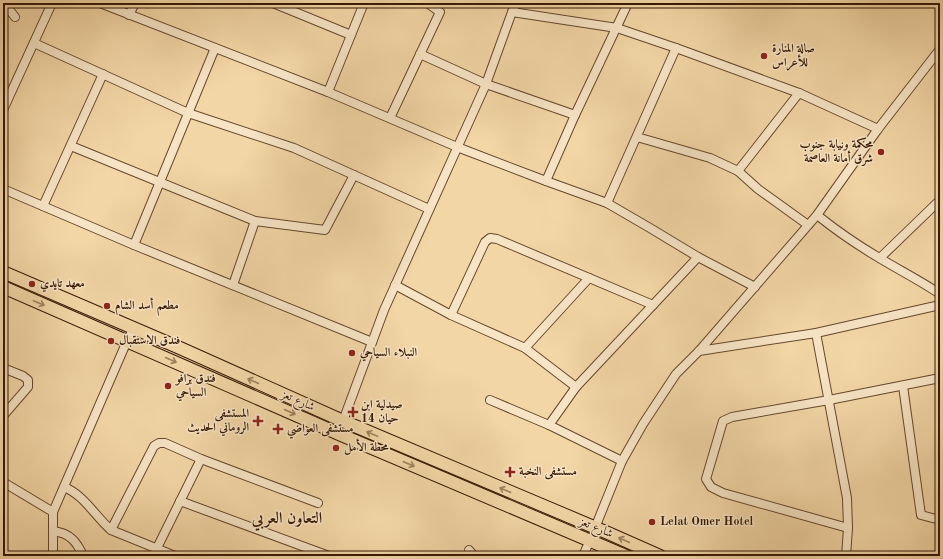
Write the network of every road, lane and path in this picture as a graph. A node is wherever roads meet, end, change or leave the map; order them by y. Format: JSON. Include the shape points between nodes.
{"nodes":[{"id":1,"x":4,"y":3,"type":"edge"},
{"id":2,"x":52,"y":3,"type":"edge"},
{"id":3,"x":100,"y":3,"type":"edge"},
{"id":4,"x":134,"y":3,"type":"edge"},
{"id":5,"x":273,"y":3,"type":"edge"},
{"id":6,"x":364,"y":3,"type":"edge"},
{"id":7,"x":427,"y":3,"type":"edge"},
{"id":8,"x":516,"y":3,"type":"edge"},
{"id":9,"x":628,"y":3,"type":"edge"},
{"id":10,"x":512,"y":12,"type":"junction"},
{"id":11,"x":129,"y":15,"type":"junction"},
{"id":12,"x":15,"y":17,"type":"dead end"},
{"id":13,"x":617,"y":28,"type":"junction"},
{"id":14,"x":351,"y":35,"type":"junction"},
{"id":15,"x":34,"y":43,"type":"junction"},
{"id":16,"x":215,"y":48,"type":"junction"},
{"id":17,"x":676,"y":48,"type":"junction"},
{"id":18,"x":940,"y":48,"type":"edge"},
{"id":19,"x":420,"y":54,"type":"junction"},
{"id":20,"x":103,"y":74,"type":"junction"},
{"id":21,"x":486,"y":84,"type":"junction"},
{"id":22,"x":328,"y":92,"type":"junction"},
{"id":23,"x":799,"y":93,"type":"junction"},
{"id":24,"x":3,"y":110,"type":"edge"},
{"id":25,"x":188,"y":113,"type":"junction"},
{"id":26,"x":575,"y":115,"type":"junction"},
{"id":27,"x":390,"y":118,"type":"junction"},
{"id":28,"x":878,"y":129,"type":"junction"},
{"id":29,"x":637,"y":137,"type":"junction"},
{"id":30,"x":71,"y":146,"type":"junction"},
{"id":31,"x":457,"y":147,"type":"junction"},
{"id":32,"x":738,"y":171,"type":"junction"},
{"id":33,"x":354,"y":175,"type":"junction"},
{"id":34,"x":546,"y":181,"type":"junction"},
{"id":35,"x":160,"y":182,"type":"junction"},
{"id":36,"x":3,"y":189,"type":"edge"},
{"id":37,"x":940,"y":200,"type":"edge"},
{"id":38,"x":607,"y":203,"type":"junction"},
{"id":39,"x":43,"y":206,"type":"junction"},
{"id":40,"x":429,"y":209,"type":"junction"},
{"id":41,"x":817,"y":215,"type":"junction"},
{"id":42,"x":255,"y":221,"type":"junction"},
{"id":43,"x":808,"y":225,"type":"junction"},
{"id":44,"x":134,"y":245,"type":"junction"},
{"id":45,"x":698,"y":257,"type":"junction"},
{"id":46,"x":880,"y":258,"type":"junction"},
{"id":47,"x":3,"y":272,"type":"edge"},
{"id":48,"x":589,"y":278,"type":"junction"},
{"id":49,"x":233,"y":285,"type":"junction"},
{"id":50,"x":395,"y":285,"type":"junction"},
{"id":51,"x":3,"y":287,"type":"edge"},
{"id":52,"x":755,"y":287,"type":"junction"},
{"id":53,"x":940,"y":294,"type":"edge"},
{"id":54,"x":653,"y":305,"type":"junction"},
{"id":55,"x":940,"y":305,"type":"edge"},
{"id":56,"x":451,"y":315,"type":"junction"},
{"id":57,"x":134,"y":328,"type":"junction"},
{"id":58,"x":816,"y":333,"type":"junction"},
{"id":59,"x":127,"y":341,"type":"junction"},
{"id":60,"x":372,"y":342,"type":"junction"},
{"id":61,"x":525,"y":348,"type":"junction"},
{"id":62,"x":699,"y":352,"type":"junction"},
{"id":63,"x":3,"y":368,"type":"edge"},
{"id":64,"x":940,"y":378,"type":"edge"},
{"id":65,"x":903,"y":386,"type":"junction"},
{"id":66,"x":576,"y":387,"type":"junction"},
{"id":67,"x":490,"y":400,"type":"dead end"},
{"id":68,"x":829,"y":400,"type":"junction"},
{"id":69,"x":3,"y":416,"type":"edge"},
{"id":70,"x":344,"y":422,"type":"junction"},
{"id":71,"x":550,"y":425,"type":"junction"},
{"id":72,"x":201,"y":459,"type":"junction"},
{"id":73,"x":622,"y":461,"type":"junction"},
{"id":74,"x":3,"y":482,"type":"edge"},
{"id":75,"x":64,"y":487,"type":"junction"},
{"id":76,"x":180,"y":501,"type":"junction"},
{"id":77,"x":318,"y":503,"type":"dead end"},
{"id":78,"x":53,"y":512,"type":"junction"},
{"id":79,"x":940,"y":520,"type":"edge"},
{"id":80,"x":595,"y":528,"type":"junction"},
{"id":81,"x":848,"y":528,"type":"junction"},
{"id":82,"x":112,"y":530,"type":"junction"},
{"id":83,"x":53,"y":531,"type":"junction"},
{"id":84,"x":590,"y":540,"type":"junction"},
{"id":85,"x":157,"y":548,"type":"junction"},
{"id":86,"x":53,"y":556,"type":"edge"},
{"id":87,"x":83,"y":556,"type":"edge"},
{"id":88,"x":175,"y":556,"type":"edge"},
{"id":89,"x":329,"y":556,"type":"edge"},
{"id":90,"x":582,"y":556,"type":"edge"},
{"id":91,"x":626,"y":556,"type":"edge"},
{"id":92,"x":660,"y":556,"type":"edge"},
{"id":93,"x":846,"y":556,"type":"edge"}],
"edges":[{"from":1,"to":12,"type":"street"},
{"from":2,"to":15,"type":"street"},
{"from":3,"to":11,"type":"street"},
{"from":4,"to":11,"type":"street"},
{"from":5,"to":14,"type":"street"},
{"from":6,"to":14,"type":"street"},
{"from":7,"to":19,"type":"street","via":[[440,12]]},
{"from":8,"to":10,"type":"street"},
{"from":9,"to":13,"type":"street"},
{"from":10,"to":13,"type":"street"},
{"from":10,"to":21,"type":"street"},
{"from":11,"to":16,"type":"street"},
{"from":13,"to":17,"type":"street"},
{"from":13,"to":26,"type":"street"},
{"from":14,"to":22,"type":"street"},
{"from":15,"to":20,"type":"street"},
{"from":15,"to":24,"type":"street"},
{"from":16,"to":22,"type":"street"},
{"from":16,"to":25,"type":"street"},
{"from":17,"to":23,"type":"street"},
{"from":17,"to":29,"type":"street"},
{"from":18,"to":28,"type":"street"},
{"from":19,"to":21,"type":"street"},
{"from":19,"to":27,"type":"street"},
{"from":20,"to":25,"type":"street"},
{"from":20,"to":30,"type":"street"},
{"from":21,"to":26,"type":"street"},
{"from":21,"to":31,"type":"street"},
{"from":22,"to":27,"type":"street"},
{"from":23,"to":28,"type":"street"},
{"from":23,"to":32,"type":"street"},
{"from":25,"to":33,"type":"street","via":[[294,148]]},
{"from":25,"to":35,"type":"street"},
{"from":26,"to":34,"type":"street"},
{"from":27,"to":31,"type":"street"},
{"from":28,"to":41,"type":"street"},
{"from":29,"to":32,"type":"street","via":[[710,158]]},
{"from":29,"to":38,"type":"street"},
{"from":30,"to":35,"type":"street"},
{"from":30,"to":39,"type":"street"},
{"from":31,"to":34,"type":"street"},
{"from":31,"to":40,"type":"street"},
{"from":32,"to":43,"type":"street","via":[[758,189]]},
{"from":33,"to":40,"type":"street"},
{"from":33,"to":42,"type":"street","via":[[324,230]]},
{"from":34,"to":38,"type":"street"},
{"from":35,"to":42,"type":"street"},
{"from":35,"to":44,"type":"street"},
{"from":36,"to":39,"type":"street"},
{"from":37,"to":46,"type":"street"},
{"from":38,"to":45,"type":"street"},
{"from":39,"to":44,"type":"street"},
{"from":40,"to":50,"type":"street"},
{"from":41,"to":43,"type":"street"},
{"from":41,"to":46,"type":"street","via":[[838,232]]},
{"from":42,"to":49,"type":"street"},
{"from":43,"to":52,"type":"street"},
{"from":44,"to":49,"type":"street"},
{"from":45,"to":52,"type":"street"},
{"from":45,"to":54,"type":"street"},
{"from":46,"to":53,"type":"street"},
{"from":47,"to":57,"type":"highway","name":"شارع تعز"},
{"from":48,"to":54,"type":"street"},
{"from":48,"to":56,"type":"street","via":[[490,238],[485,242]]},
{"from":48,"to":61,"type":"street"},
{"from":49,"to":60,"type":"street"},
{"from":50,"to":56,"type":"street"},
{"from":50,"to":60,"type":"street"},
{"from":51,"to":59,"type":"highway","name":"شارع تعز","one_way":true},
{"from":52,"to":62,"type":"street"},
{"from":54,"to":66,"type":"street"},
{"from":55,"to":58,"type":"street"},
{"from":56,"to":61,"type":"street"},
{"from":57,"to":59,"type":"street"},
{"from":70,"to":57,"type":"highway","name":"شارع تعز","one_way":true},
{"from":58,"to":62,"type":"street"},
{"from":58,"to":68,"type":"street"},
{"from":59,"to":75,"type":"street"},
{"from":59,"to":84,"type":"highway","name":"شارع تعز","one_way":true},
{"from":60,"to":70,"type":"street"},
{"from":61,"to":66,"type":"street"},
{"from":62,"to":73,"type":"street","via":[[676,374]]},
{"from":63,"to":69,"type":"street","via":[[28,380],[28,387]]},
{"from":64,"to":65,"type":"street"},
{"from":65,"to":68,"type":"street"},
{"from":65,"to":79,"type":"street","via":[[922,514]]},
{"from":66,"to":71,"type":"street"},
{"from":67,"to":71,"type":"street"},
{"from":68,"to":81,"type":"street","via":[[847,498]]},
{"from":68,"to":81,"type":"street","via":[[732,417],[723,421],[706,480],[711,487],[723,493]]},
{"from":80,"to":70,"type":"highway","name":"شارع تعز","one_way":true},
{"from":71,"to":73,"type":"street"},
{"from":72,"to":76,"type":"street"},
{"from":72,"to":77,"type":"street"},
{"from":72,"to":82,"type":"street","via":[[165,443],[154,446]]},
{"from":73,"to":80,"type":"street"},
{"from":74,"to":78,"type":"street"},
{"from":75,"to":78,"type":"street"},
{"from":75,"to":82,"type":"street","via":[[78,495]]},
{"from":76,"to":85,"type":"street"},
{"from":76,"to":89,"type":"street"},
{"from":78,"to":83,"type":"street"},
{"from":80,"to":84,"type":"highway"},
{"from":92,"to":80,"type":"highway","name":"شارع تعز","one_way":true},
{"from":81,"to":93,"type":"street"},
{"from":82,"to":85,"type":"street"},
{"from":83,"to":86,"type":"street"},
{"from":83,"to":87,"type":"street","via":[[64,533],[74,540]]},
{"from":84,"to":90,"type":"street"},
{"from":84,"to":91,"type":"highway","name":"شارع تعز"},
{"from":85,"to":88,"type":"street"}]}
